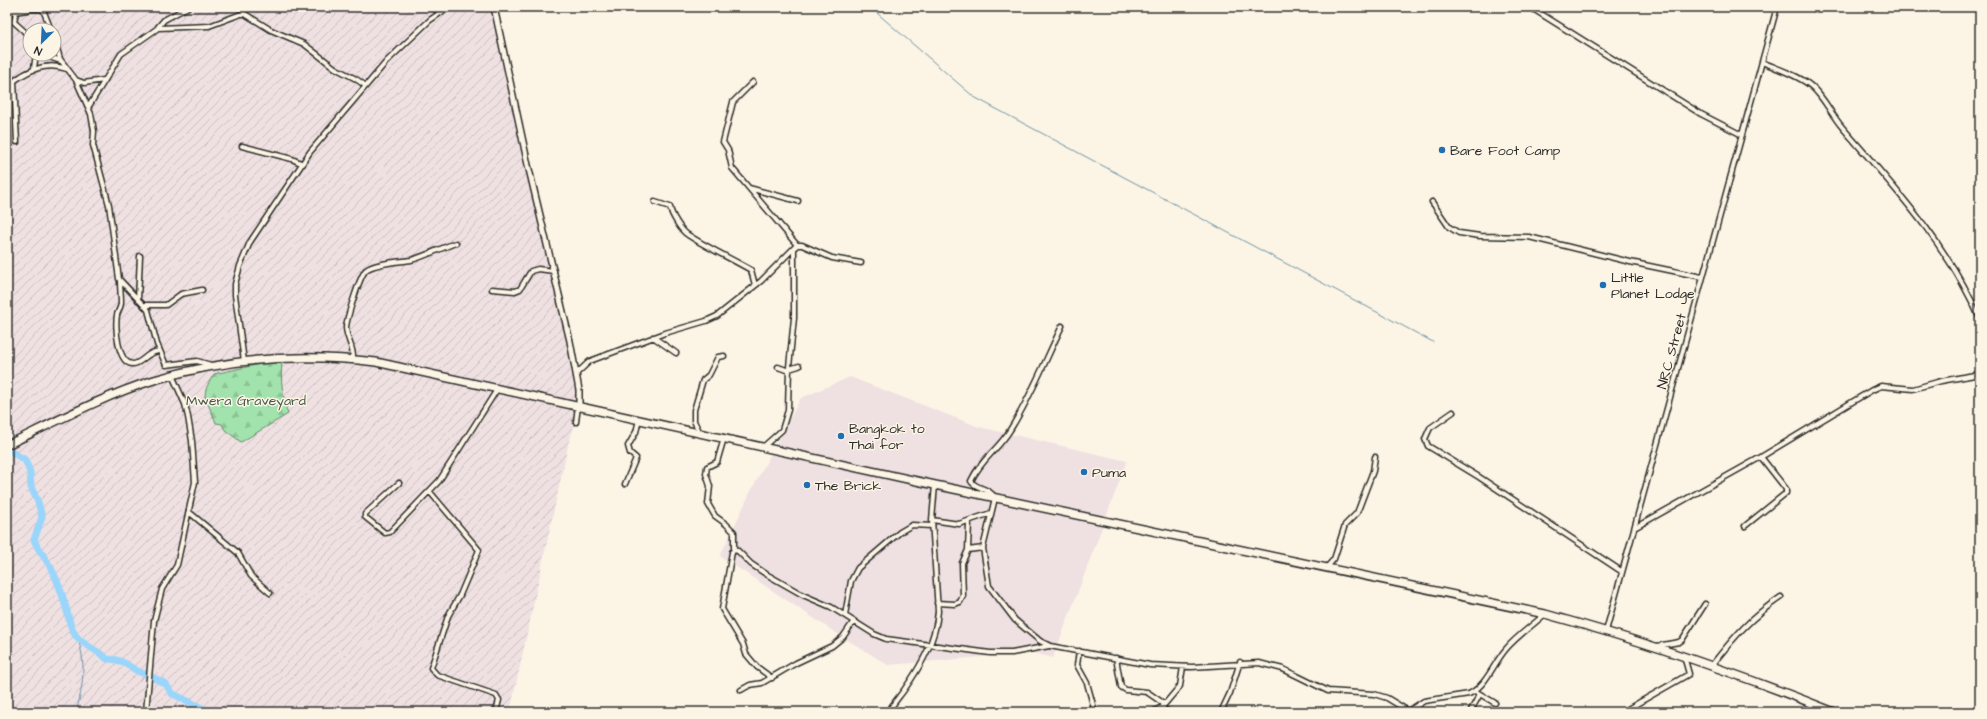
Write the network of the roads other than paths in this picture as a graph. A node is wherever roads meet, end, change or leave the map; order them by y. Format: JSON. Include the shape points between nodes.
{"nodes":[{"id":1,"x":188,"y":7,"type":"edge"},
{"id":2,"x":241,"y":7,"type":"edge"},
{"id":3,"x":431,"y":7,"type":"edge"},
{"id":4,"x":449,"y":7,"type":"edge"},
{"id":5,"x":494,"y":7,"type":"edge"},
{"id":6,"x":1530,"y":7,"type":"edge"},
{"id":7,"x":1777,"y":7,"type":"edge"},
{"id":8,"x":7,"y":8,"type":"edge"},
{"id":9,"x":42,"y":8,"type":"edge"},
{"id":10,"x":16,"y":12,"type":"junction"},
{"id":11,"x":440,"y":12,"type":"junction"},
{"id":12,"x":245,"y":14,"type":"junction"},
{"id":13,"x":48,"y":22,"type":"edge"},
{"id":14,"x":158,"y":28,"type":"junction"},
{"id":15,"x":22,"y":29,"type":"edge"},
{"id":16,"x":62,"y":60,"type":"edge"},
{"id":17,"x":35,"y":62,"type":"edge"},
{"id":18,"x":1762,"y":62,"type":"junction"},
{"id":19,"x":63,"y":63,"type":"joint"},
{"id":20,"x":34,"y":68,"type":"junction"},
{"id":21,"x":68,"y":69,"type":"junction"},
{"id":22,"x":76,"y":80,"type":"junction"},
{"id":23,"x":104,"y":80,"type":"junction"},
{"id":24,"x":752,"y":82,"type":"dead end"},
{"id":25,"x":366,"y":86,"type":"junction"},
{"id":26,"x":88,"y":106,"type":"junction"},
{"id":27,"x":1742,"y":135,"type":"junction"},
{"id":28,"x":17,"y":142,"type":"dead end"},
{"id":29,"x":242,"y":146,"type":"dead end"},
{"id":30,"x":302,"y":164,"type":"junction"},
{"id":31,"x":748,"y":188,"type":"junction"},
{"id":32,"x":798,"y":201,"type":"dead end"},
{"id":33,"x":655,"y":202,"type":"dead end"},
{"id":34,"x":1432,"y":202,"type":"dead end"},
{"id":35,"x":456,"y":243,"type":"dead end"},
{"id":36,"x":795,"y":246,"type":"junction"},
{"id":37,"x":140,"y":256,"type":"dead end"},
{"id":38,"x":861,"y":263,"type":"dead end"},
{"id":39,"x":554,"y":271,"type":"junction"},
{"id":40,"x":1702,"y":277,"type":"junction"},
{"id":41,"x":120,"y":281,"type":"junction"},
{"id":42,"x":755,"y":285,"type":"junction"},
{"id":43,"x":492,"y":289,"type":"dead end"},
{"id":44,"x":202,"y":290,"type":"dead end"},
{"id":45,"x":138,"y":300,"type":"junction"},
{"id":46,"x":145,"y":306,"type":"junction"},
{"id":47,"x":1980,"y":319,"type":"edge"},
{"id":48,"x":1062,"y":326,"type":"dead end"},
{"id":49,"x":653,"y":337,"type":"junction"},
{"id":50,"x":160,"y":351,"type":"junction"},
{"id":51,"x":676,"y":353,"type":"dead end"},
{"id":52,"x":724,"y":356,"type":"dead end"},
{"id":53,"x":353,"y":359,"type":"junction"},
{"id":54,"x":244,"y":361,"type":"junction"},
{"id":55,"x":212,"y":366,"type":"junction"},
{"id":56,"x":799,"y":366,"type":"dead end"},
{"id":57,"x":778,"y":367,"type":"dead end"},
{"id":58,"x":789,"y":370,"type":"junction"},
{"id":59,"x":576,"y":374,"type":"junction"},
{"id":60,"x":1980,"y":374,"type":"edge"},
{"id":61,"x":172,"y":375,"type":"junction"},
{"id":62,"x":498,"y":387,"type":"junction"},
{"id":63,"x":578,"y":406,"type":"junction"},
{"id":64,"x":1453,"y":412,"type":"dead end"},
{"id":65,"x":639,"y":420,"type":"junction"},
{"id":66,"x":576,"y":422,"type":"dead end"},
{"id":67,"x":700,"y":433,"type":"junction"},
{"id":68,"x":724,"y":438,"type":"junction"},
{"id":69,"x":7,"y":445,"type":"edge"},
{"id":70,"x":762,"y":447,"type":"junction"},
{"id":71,"x":1374,"y":457,"type":"dead end"},
{"id":72,"x":1761,"y":457,"type":"junction"},
{"id":73,"x":399,"y":484,"type":"dead end"},
{"id":74,"x":626,"y":484,"type":"dead end"},
{"id":75,"x":935,"y":485,"type":"junction"},
{"id":76,"x":430,"y":492,"type":"junction"},
{"id":77,"x":995,"y":498,"type":"junction"},
{"id":78,"x":190,"y":512,"type":"junction"},
{"id":79,"x":991,"y":512,"type":"junction"},
{"id":80,"x":932,"y":520,"type":"junction"},
{"id":81,"x":969,"y":522,"type":"junction"},
{"id":82,"x":932,"y":526,"type":"junction"},
{"id":83,"x":1745,"y":526,"type":"dead end"},
{"id":84,"x":1636,"y":527,"type":"junction"},
{"id":85,"x":983,"y":548,"type":"junction"},
{"id":86,"x":734,"y":550,"type":"junction"},
{"id":87,"x":968,"y":550,"type":"junction"},
{"id":88,"x":1327,"y":567,"type":"junction"},
{"id":89,"x":1621,"y":571,"type":"junction"},
{"id":90,"x":270,"y":593,"type":"dead end"},
{"id":91,"x":1780,"y":597,"type":"dead end"},
{"id":92,"x":937,"y":603,"type":"junction"},
{"id":93,"x":1705,"y":604,"type":"dead end"},
{"id":94,"x":1545,"y":614,"type":"junction"},
{"id":95,"x":845,"y":615,"type":"junction"},
{"id":96,"x":854,"y":621,"type":"junction"},
{"id":97,"x":1606,"y":631,"type":"junction"},
{"id":98,"x":930,"y":646,"type":"junction"},
{"id":99,"x":1050,"y":646,"type":"junction"},
{"id":100,"x":1655,"y":647,"type":"junction"},
{"id":101,"x":1079,"y":651,"type":"junction"},
{"id":102,"x":1684,"y":656,"type":"junction"},
{"id":103,"x":1116,"y":658,"type":"junction"},
{"id":104,"x":1240,"y":662,"type":"junction"},
{"id":105,"x":1712,"y":665,"type":"junction"},
{"id":106,"x":1183,"y":666,"type":"junction"},
{"id":107,"x":772,"y":678,"type":"junction"},
{"id":108,"x":741,"y":690,"type":"dead end"},
{"id":109,"x":1475,"y":691,"type":"junction"},
{"id":110,"x":1480,"y":694,"type":"junction"},
{"id":111,"x":1495,"y":703,"type":"dead end"},
{"id":112,"x":1164,"y":707,"type":"junction"},
{"id":113,"x":1626,"y":710,"type":"dead end"},
{"id":114,"x":146,"y":712,"type":"edge"},
{"id":115,"x":496,"y":712,"type":"edge"},
{"id":116,"x":888,"y":712,"type":"edge"},
{"id":117,"x":1095,"y":712,"type":"edge"},
{"id":118,"x":1153,"y":712,"type":"edge"},
{"id":119,"x":1170,"y":712,"type":"edge"},
{"id":120,"x":1221,"y":712,"type":"edge"},
{"id":121,"x":1408,"y":712,"type":"edge"},
{"id":122,"x":1470,"y":712,"type":"edge"},
{"id":123,"x":1834,"y":712,"type":"edge"}],
"edges":[{"from":1,"to":14,"type":"street","via":[[164,20]]},
{"from":2,"to":12,"type":"street"},
{"from":3,"to":11,"type":"street"},
{"from":4,"to":11,"type":"street"},
{"from":5,"to":39,"type":"street"},
{"from":6,"to":27,"type":"street","via":[[1701,114]]},
{"from":7,"to":18,"type":"street","name":"NRC Street"},
{"from":8,"to":10,"type":"street"},
{"from":9,"to":10,"type":"street"},
{"from":9,"to":13,"type":"street"},
{"from":10,"to":15,"type":"street","via":[[14,22]]},
{"from":11,"to":25,"type":"street","via":[[387,61]]},
{"from":12,"to":14,"type":"street","via":[[209,26]]},
{"from":12,"to":25,"type":"street","via":[[271,30],[304,44]]},
{"from":14,"to":23,"type":"street","via":[[121,54]]},
{"from":16,"to":19,"type":"street"},
{"from":17,"to":20,"type":"street"},
{"from":18,"to":27,"type":"street","name":"NRC Street"},
{"from":18,"to":47,"type":"street","via":[[1798,78],[1819,93],[1834,117],[1889,181],[1938,245]]},
{"from":19,"to":21,"type":"street"},
{"from":20,"to":21,"type":"street","via":[[56,66]]},
{"from":20,"to":28,"type":"street","via":[[14,82]]},
{"from":21,"to":22,"type":"street"},
{"from":22,"to":23,"type":"street","via":[[84,83]]},
{"from":22,"to":26,"type":"street"},
{"from":23,"to":26,"type":"street"},
{"from":24,"to":31,"type":"street","via":[[733,102],[723,142],[728,150],[732,168]]},
{"from":25,"to":30,"type":"street"},
{"from":26,"to":41,"type":"street","via":[[93,122],[93,145],[109,205]]},
{"from":27,"to":40,"type":"street","name":"NRC Street"},
{"from":29,"to":30,"type":"street"},
{"from":30,"to":54,"type":"street","via":[[250,242],[240,266],[235,295]]},
{"from":31,"to":32,"type":"street"},
{"from":31,"to":36,"type":"street","via":[[785,229]]},
{"from":33,"to":42,"type":"street","via":[[670,207],[687,235],[751,270]]},
{"from":34,"to":40,"type":"street","via":[[1456,233],[1529,237]]},
{"from":35,"to":53,"type":"street","via":[[412,260],[372,267],[364,272],[346,325]]},
{"from":36,"to":38,"type":"street","via":[[802,246],[832,258]]},
{"from":36,"to":42,"type":"street"},
{"from":36,"to":58,"type":"street","via":[[794,318]]},
{"from":37,"to":45,"type":"street"},
{"from":39,"to":43,"type":"street","via":[[531,271],[522,287],[515,290]]},
{"from":39,"to":59,"type":"street"},
{"from":40,"to":84,"type":"street","name":"NRC Street"},
{"from":41,"to":45,"type":"street"},
{"from":41,"to":50,"type":"street","via":[[121,301],[117,316],[117,340],[125,360],[135,364],[151,352]]},
{"from":42,"to":49,"type":"street","via":[[718,316]]},
{"from":44,"to":46,"type":"street","via":[[181,294],[166,305]]},
{"from":45,"to":46,"type":"street"},
{"from":46,"to":50,"type":"street","via":[[151,317]]},
{"from":48,"to":77,"type":"street","via":[[1021,414],[1006,437],[981,463],[972,481],[989,491]]},
{"from":49,"to":51,"type":"street"},
{"from":49,"to":59,"type":"street","via":[[590,361]]},
{"from":50,"to":55,"type":"street","via":[[168,365],[197,361]]},
{"from":52,"to":67,"type":"street","via":[[718,357],[703,380],[694,410],[694,421]]},
{"from":53,"to":54,"type":"highway","via":[[288,357]]},
{"from":53,"to":62,"type":"highway","via":[[397,365]]},
{"from":54,"to":55,"type":"highway"},
{"from":55,"to":61,"type":"highway"},
{"from":56,"to":58,"type":"street"},
{"from":57,"to":58,"type":"street"},
{"from":58,"to":70,"type":"street","via":[[788,410],[782,430]]},
{"from":59,"to":63,"type":"street"},
{"from":60,"to":72,"type":"street","via":[[1913,389],[1889,386],[1877,388]]},
{"from":61,"to":69,"type":"highway","via":[[109,397]]},
{"from":61,"to":78,"type":"street","via":[[185,404],[192,441],[195,482]]},
{"from":62,"to":63,"type":"highway"},
{"from":62,"to":76,"type":"street","via":[[449,468]]},
{"from":63,"to":65,"type":"highway"},
{"from":63,"to":66,"type":"street"},
{"from":64,"to":89,"type":"street","via":[[1427,431],[1425,439],[1428,446]]},
{"from":65,"to":67,"type":"highway"},
{"from":65,"to":74,"type":"street","via":[[628,446],[630,453],[636,458]]},
{"from":67,"to":68,"type":"highway"},
{"from":68,"to":70,"type":"highway"},
{"from":68,"to":86,"type":"street","via":[[717,462],[710,464],[706,470],[710,486],[708,504],[715,516],[734,532]]},
{"from":70,"to":75,"type":"highway"},
{"from":71,"to":88,"type":"street","via":[[1373,471],[1358,513],[1345,525],[1334,559]]},
{"from":72,"to":83,"type":"street","via":[[1786,489],[1786,493]]},
{"from":72,"to":84,"type":"street"},
{"from":73,"to":76,"type":"street","via":[[365,514],[365,517],[385,533],[390,532]]},
{"from":75,"to":77,"type":"highway"},
{"from":75,"to":80,"type":"street"},
{"from":76,"to":115,"type":"street","via":[[479,550],[448,616],[431,668],[438,674],[496,695],[499,700]]},
{"from":77,"to":79,"type":"street"},
{"from":77,"to":88,"type":"highway"},
{"from":78,"to":90,"type":"street","via":[[238,553],[251,576]]},
{"from":78,"to":114,"type":"street","via":[[177,565],[162,590],[154,621]]},
{"from":79,"to":81,"type":"street"},
{"from":79,"to":85,"type":"street"},
{"from":80,"to":81,"type":"street","via":[[959,524]]},
{"from":80,"to":82,"type":"street"},
{"from":81,"to":87,"type":"street"},
{"from":82,"to":92,"type":"street"},
{"from":82,"to":95,"type":"street","via":[[917,524],[904,529],[858,568],[851,581]]},
{"from":84,"to":89,"type":"street","name":"NRC Street"},
{"from":85,"to":87,"type":"street"},
{"from":85,"to":99,"type":"street","via":[[987,580],[992,591],[1015,620]]},
{"from":86,"to":95,"type":"street","via":[[751,564],[803,596]]},
{"from":86,"to":107,"type":"street","via":[[722,609],[743,644],[746,654],[757,667]]},
{"from":87,"to":92,"type":"street","via":[[962,563],[963,596],[960,602]]},
{"from":88,"to":94,"type":"highway"},
{"from":89,"to":97,"type":"street","name":"NRC Street"},
{"from":91,"to":105,"type":"street","via":[[1758,613]]},
{"from":92,"to":98,"type":"street","via":[[937,618]]},
{"from":93,"to":100,"type":"street","via":[[1682,640]]},
{"from":94,"to":97,"type":"highway"},
{"from":94,"to":109,"type":"street","via":[[1506,650]]},
{"from":95,"to":96,"type":"street"},
{"from":96,"to":98,"type":"street","via":[[886,639]]},
{"from":96,"to":107,"type":"street","via":[[837,643]]},
{"from":97,"to":100,"type":"highway"},
{"from":98,"to":99,"type":"street","via":[[1004,654]]},
{"from":98,"to":116,"type":"street","via":[[908,685]]},
{"from":99,"to":101,"type":"street"},
{"from":100,"to":102,"type":"highway"},
{"from":101,"to":103,"type":"street"},
{"from":101,"to":117,"type":"street","via":[[1077,665],[1087,683]]},
{"from":102,"to":105,"type":"highway"},
{"from":102,"to":113,"type":"street","via":[[1689,674]]},
{"from":103,"to":106,"type":"street","via":[[1150,665]]},
{"from":103,"to":112,"type":"street","via":[[1121,687],[1131,691],[1147,692]]},
{"from":104,"to":106,"type":"street"},
{"from":104,"to":120,"type":"street"},
{"from":104,"to":121,"type":"street","via":[[1259,662],[1283,669],[1328,691],[1374,694],[1387,698]]},
{"from":105,"to":123,"type":"highway"},
{"from":106,"to":112,"type":"street","via":[[1180,686]]},
{"from":107,"to":108,"type":"street"},
{"from":109,"to":110,"type":"street"},
{"from":109,"to":121,"type":"street","via":[[1424,702]]},
{"from":110,"to":111,"type":"street"},
{"from":110,"to":122,"type":"street"},
{"from":112,"to":118,"type":"street"},
{"from":112,"to":119,"type":"street"}]}
